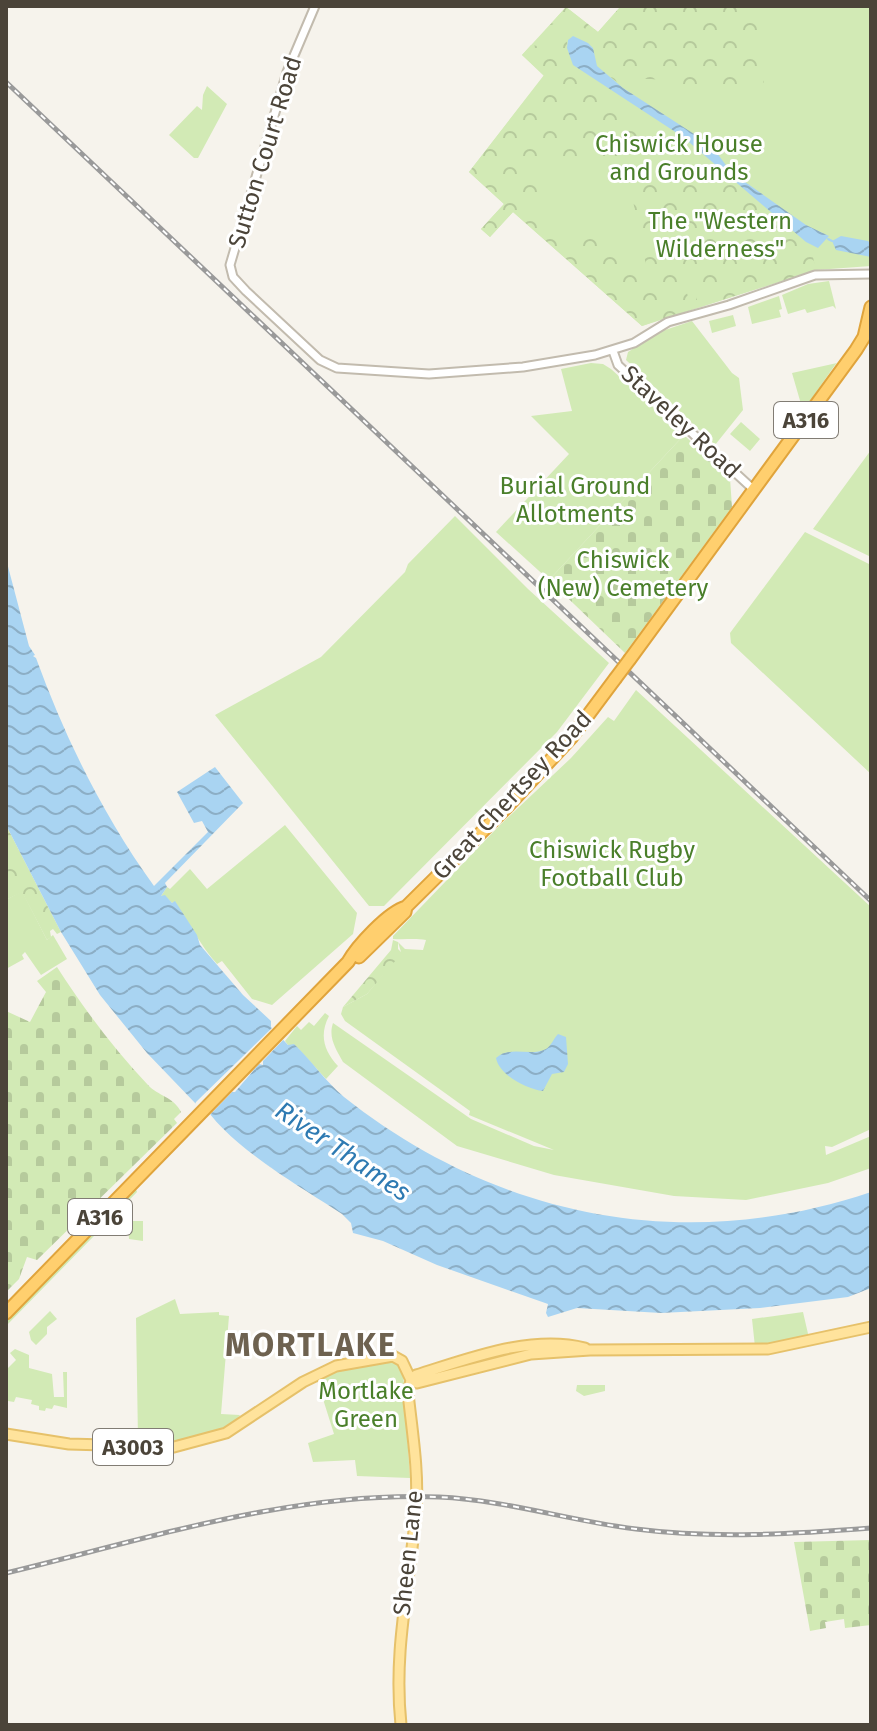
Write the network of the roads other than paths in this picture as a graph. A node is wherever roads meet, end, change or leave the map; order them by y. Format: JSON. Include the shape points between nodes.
{"nodes":[{"id":1,"x":315,"y":6,"type":"edge"},
{"id":2,"x":869,"y":274,"type":"edge"},
{"id":3,"x":871,"y":307,"type":"edge"},
{"id":4,"x":613,"y":351,"type":"junction"},
{"id":5,"x":754,"y":490,"type":"junction"},
{"id":6,"x":6,"y":1313,"type":"edge"},
{"id":7,"x":871,"y":1327,"type":"edge"},
{"id":8,"x":411,"y":1380,"type":"junction"},
{"id":9,"x":6,"y":1434,"type":"edge"},
{"id":10,"x":401,"y":1725,"type":"edge"}],
"edges":[{"from":1,"to":4,"type":"street","name":"Sutton Court Road","via":[[287,72],[230,265],[233,277],[320,360],[346,369],[445,374]]},
{"from":2,"to":4,"type":"street","via":[[815,275],[668,322]]},
{"from":3,"to":5,"type":"highway","number":"A316","via":[[862,341]]},
{"from":4,"to":5,"type":"street","name":"Staveley Road","via":[[618,365]]},
{"from":5,"to":6,"type":"highway","name":"Great Chertsey Road","number":"A316","bridge":true,"via":[[571,738]]},
{"from":7,"to":8,"type":"main road","via":[[768,1349],[547,1346],[499,1351]]},
{"from":8,"to":9,"type":"main road","number":"A3003","via":[[402,1361],[393,1356],[336,1366],[226,1433],[174,1447],[69,1444]]},
{"from":8,"to":10,"type":"main road","name":"Sheen Lane","via":[[416,1507],[398,1654]]}]}
